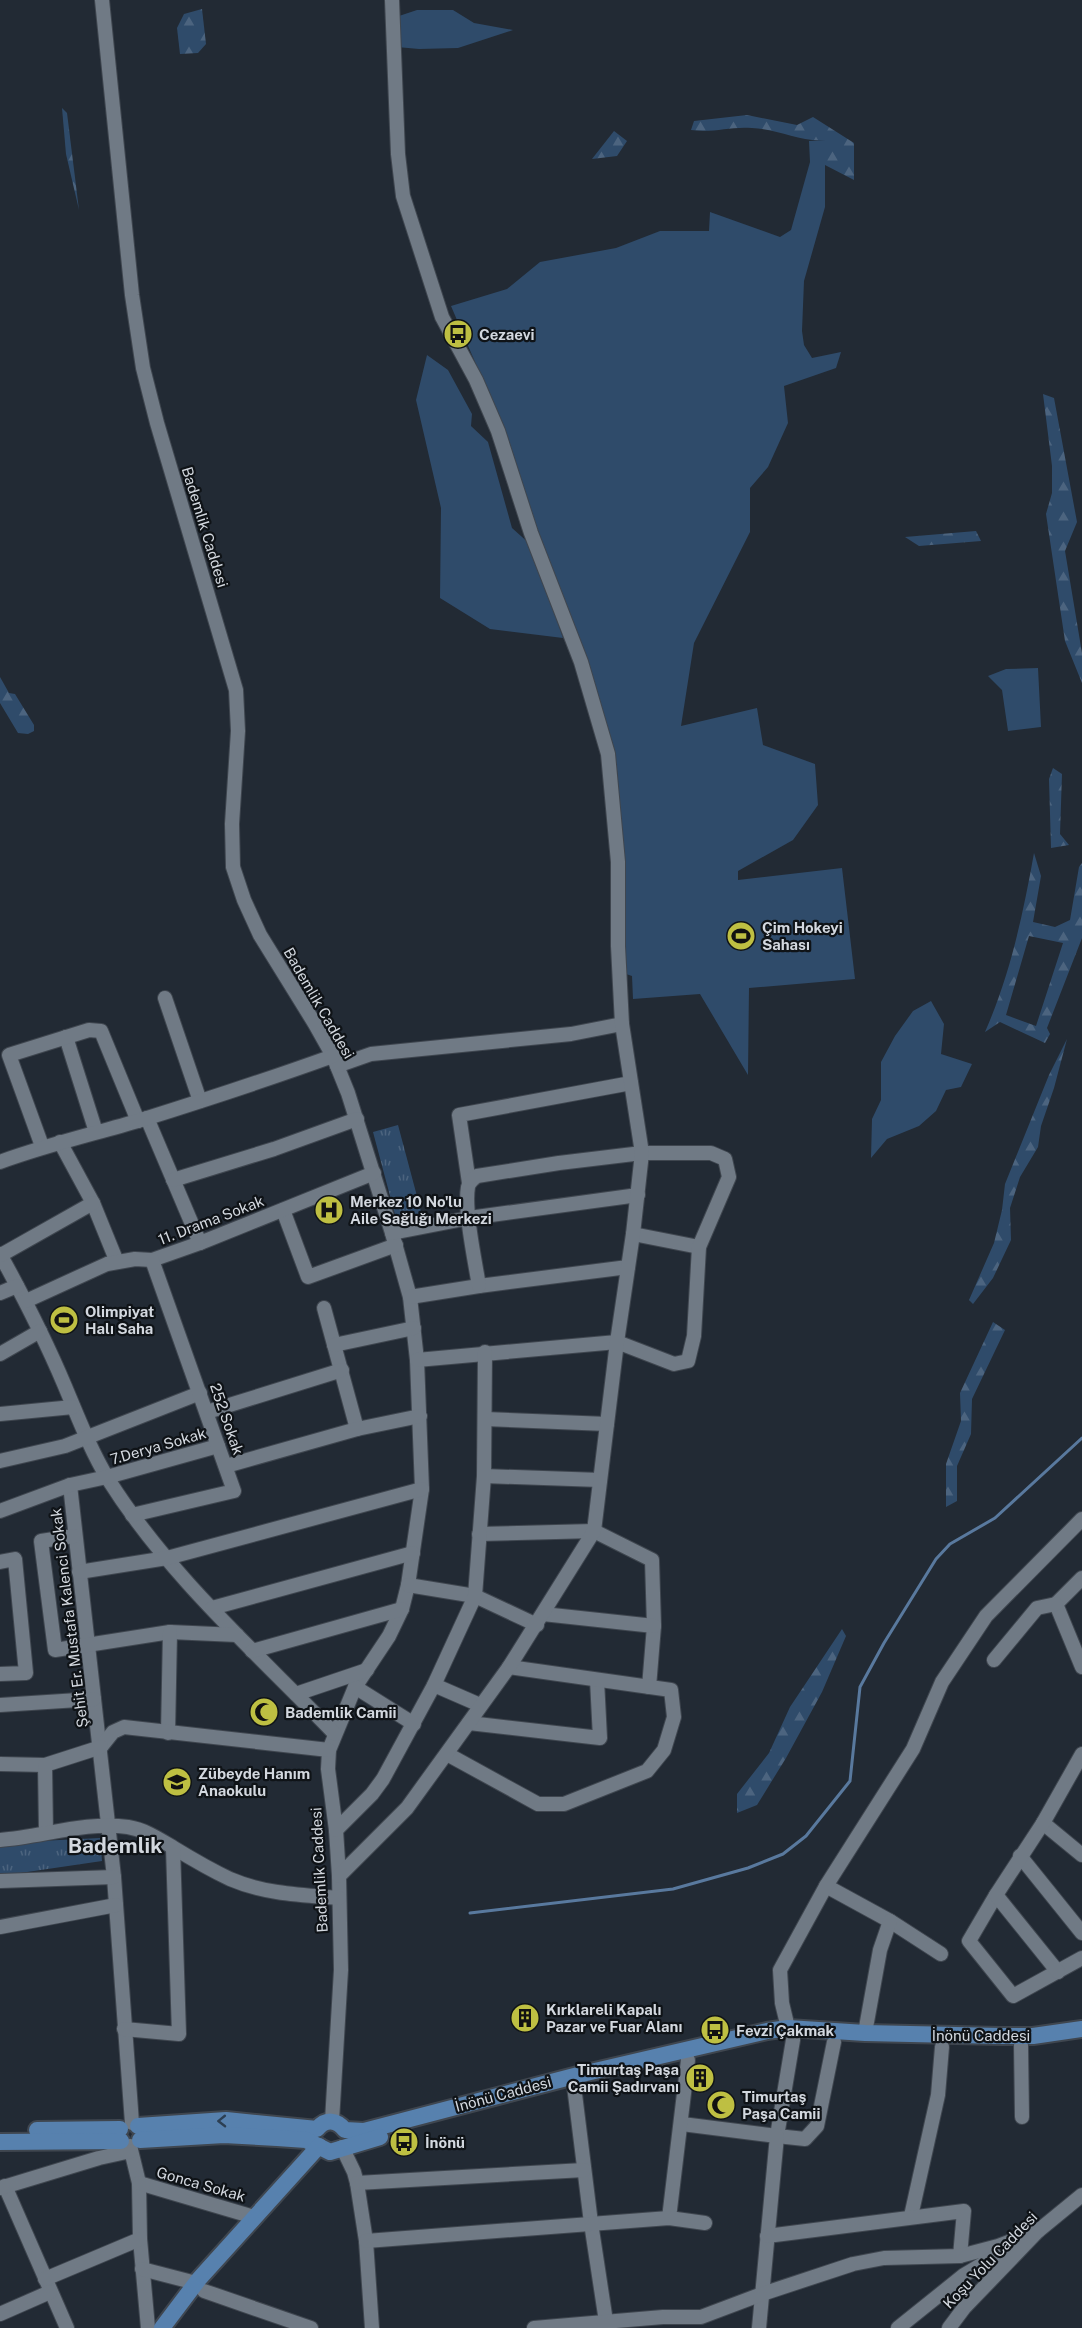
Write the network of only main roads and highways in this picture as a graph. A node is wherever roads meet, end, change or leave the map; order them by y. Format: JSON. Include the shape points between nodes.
{"nodes":[{"id":1,"x":1082,"y":2029,"type":"edge"},
{"id":2,"x":791,"y":2034,"type":"junction"},
{"id":3,"x":1082,"y":2040,"type":"edge"},
{"id":4,"x":0,"y":2131,"type":"edge"},
{"id":5,"x":130,"y":2136,"type":"junction"},
{"id":6,"x":329,"y":2136,"type":"junction"},
{"id":7,"x":0,"y":2142,"type":"edge"},
{"id":8,"x":200,"y":2287,"type":"junction"},
{"id":9,"x":162,"y":2328,"type":"edge"},
{"id":10,"x":175,"y":2328,"type":"edge"}],
"edges":[{"from":1,"to":2,"type":"main road","name":"İnönü Caddesi","via":[[1034,2036]]},
{"from":2,"to":3,"type":"main road","name":"İnönü Caddesi","via":[[834,2042],[942,2047]]},
{"from":2,"to":6,"type":"main road","name":"İnönü Caddesi","via":[[574,2086]]},
{"from":2,"to":6,"type":"main road","name":"İnönü Caddesi","via":[[732,2037],[364,2131]]},
{"from":4,"to":5,"type":"main road"},
{"from":5,"to":6,"type":"main road","via":[[224,2135],[306,2140]]},
{"from":5,"to":7,"type":"main road"},
{"from":6,"to":8,"type":"main road","via":[[254,2217]]},
{"from":6,"to":8,"type":"main road","via":[[292,2190]]},
{"from":8,"to":9,"type":"main road"},
{"from":8,"to":10,"type":"main road"}]}
